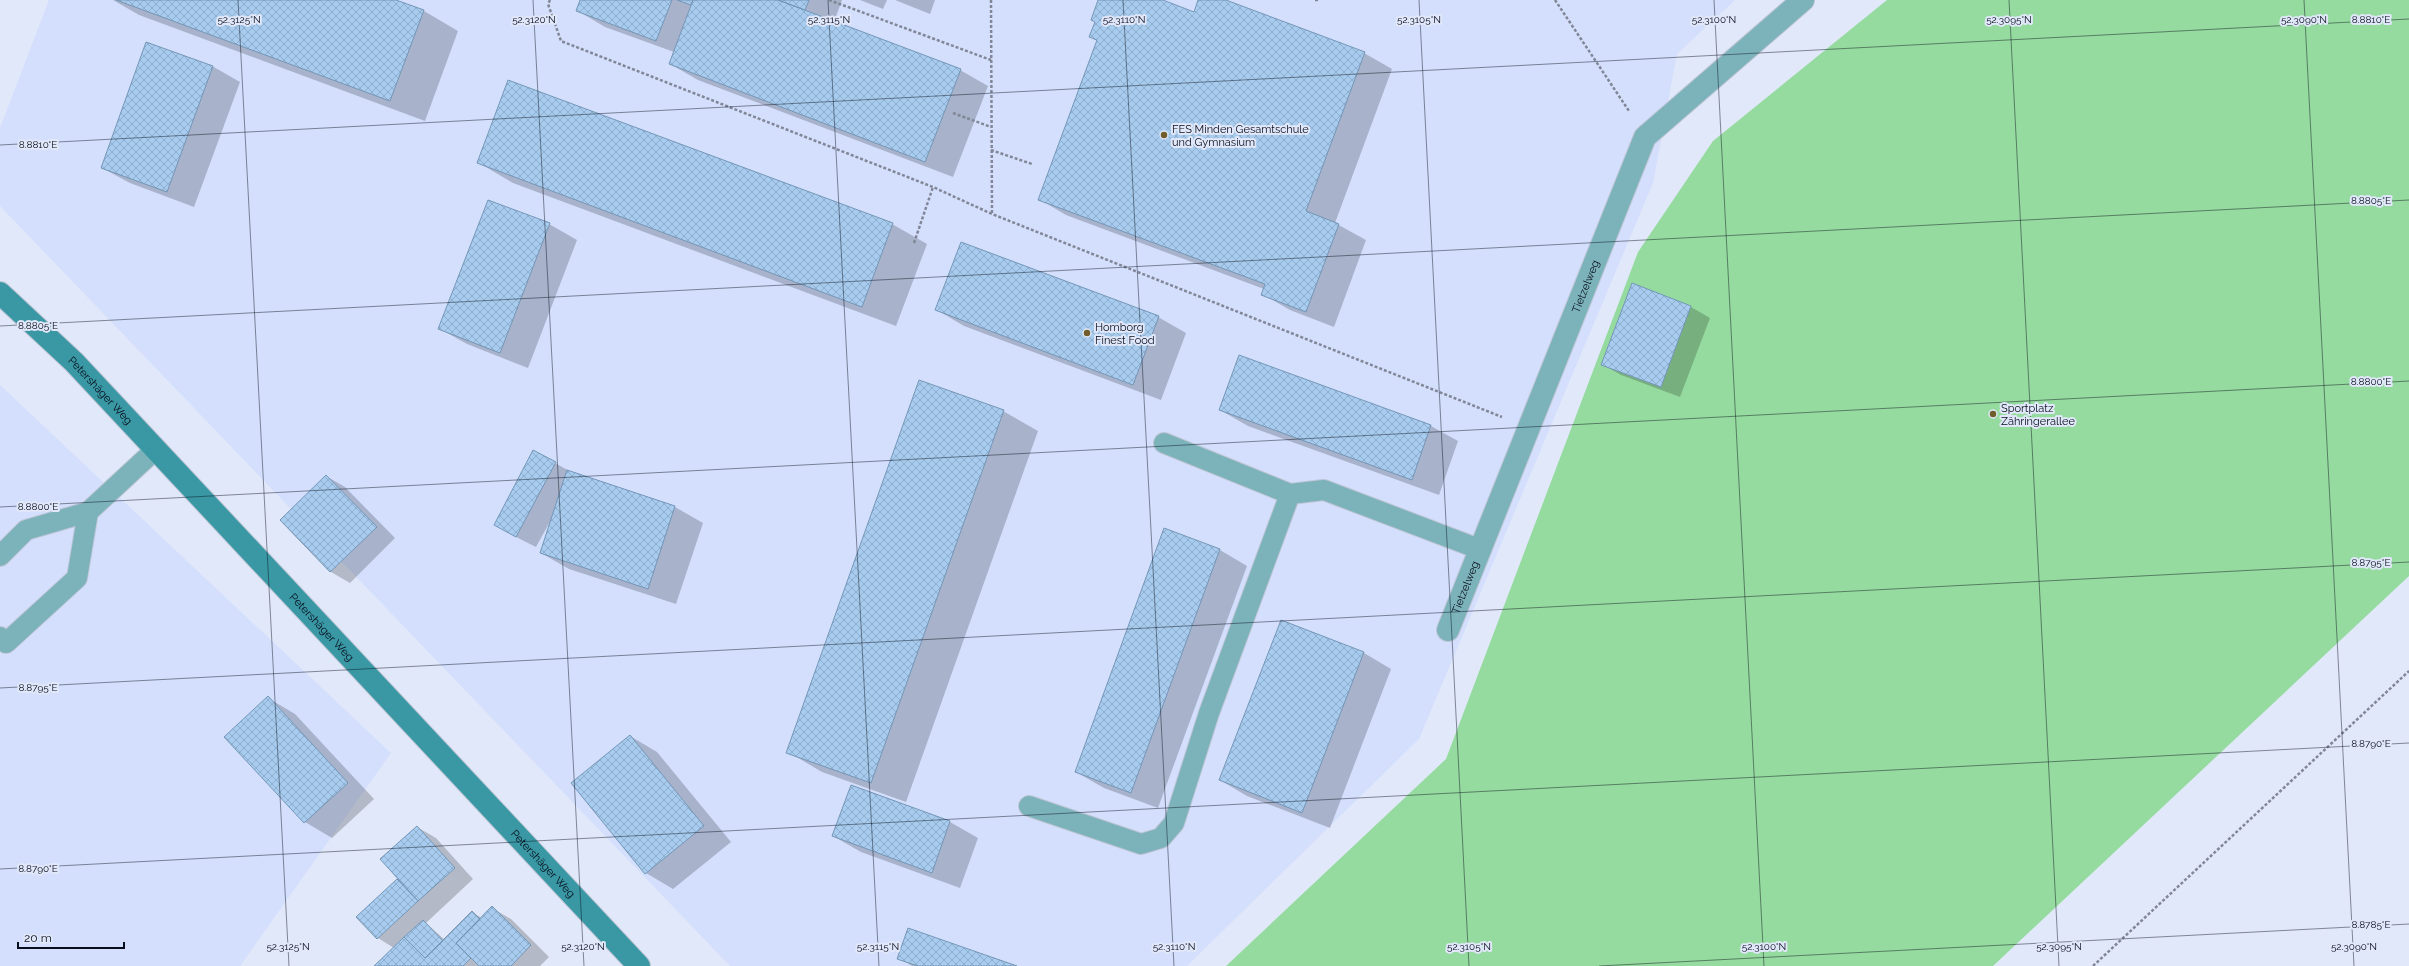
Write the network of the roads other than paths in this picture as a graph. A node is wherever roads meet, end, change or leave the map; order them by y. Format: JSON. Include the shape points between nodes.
{"nodes":[{"id":1,"x":1803,"y":0,"type":"edge"},
{"id":2,"x":0,"y":293,"type":"edge"},
{"id":3,"x":1164,"y":443,"type":"dead end"},
{"id":4,"x":155,"y":450,"type":"junction"},
{"id":5,"x":1290,"y":494,"type":"junction"},
{"id":6,"x":88,"y":512,"type":"junction"},
{"id":7,"x":1479,"y":549,"type":"junction"},
{"id":8,"x":0,"y":556,"type":"edge"},
{"id":9,"x":1448,"y":630,"type":"dead end"},
{"id":10,"x":0,"y":637,"type":"edge"},
{"id":11,"x":1029,"y":806,"type":"dead end"},
{"id":12,"x":639,"y":966,"type":"edge"}],
"edges":[{"from":1,"to":7,"type":"street","name":"Tietzelweg","via":[[1645,137]]},
{"from":2,"to":4,"type":"street","name":"Petershäger Weg","via":[[74,362]]},
{"from":3,"to":5,"type":"lane"},
{"from":4,"to":6,"type":"lane"},
{"from":4,"to":12,"type":"street","name":"Petershäger Weg"},
{"from":5,"to":7,"type":"lane","via":[[1324,490]]},
{"from":5,"to":11,"type":"lane","via":[[1209,713],[1174,823],[1162,838],[1141,844]]},
{"from":6,"to":8,"type":"lane","via":[[26,530]]},
{"from":6,"to":10,"type":"lane","via":[[77,578],[6,643]]},
{"from":7,"to":9,"type":"street","name":"Tietzelweg"}]}
